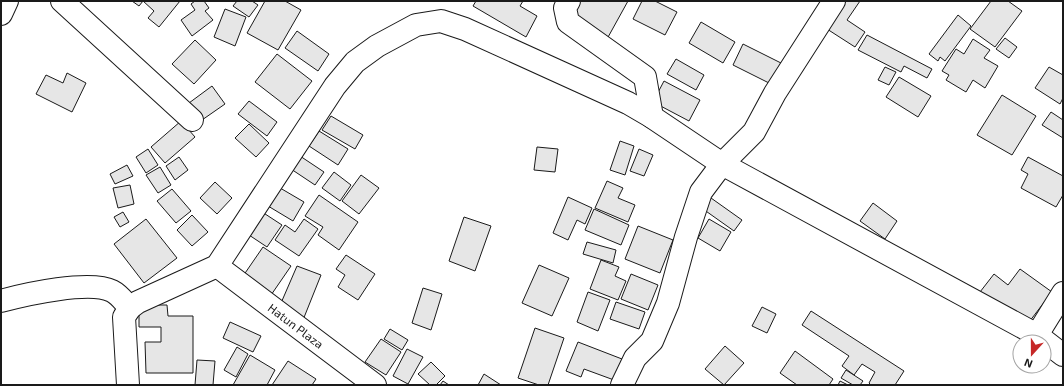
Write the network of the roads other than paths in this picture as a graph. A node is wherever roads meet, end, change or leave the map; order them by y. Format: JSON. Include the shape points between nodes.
{"nodes":[{"id":1,"x":7,"y":1,"type":"edge"},
{"id":2,"x":62,"y":1,"type":"edge"},
{"id":3,"x":569,"y":1,"type":"edge"},
{"id":4,"x":834,"y":1,"type":"edge"},
{"id":5,"x":1,"y":14,"type":"edge"},
{"id":6,"x":652,"y":117,"type":"junction"},
{"id":7,"x":192,"y":120,"type":"dead end"},
{"id":8,"x":722,"y":164,"type":"junction"},
{"id":9,"x":217,"y":266,"type":"junction"},
{"id":10,"x":1063,"y":293,"type":"edge"},
{"id":11,"x":1,"y":301,"type":"edge"},
{"id":12,"x":130,"y":308,"type":"junction"},
{"id":13,"x":1033,"y":334,"type":"edge"},
{"id":14,"x":1038,"y":334,"type":"edge"},
{"id":15,"x":1052,"y":347,"type":"edge"},
{"id":16,"x":1063,"y":355,"type":"edge"},
{"id":17,"x":373,"y":384,"type":"edge"},
{"id":18,"x":128,"y":385,"type":"edge"},
{"id":19,"x":622,"y":385,"type":"edge"}],
"edges":[{"from":1,"to":5,"type":"street"},
{"from":2,"to":7,"type":"street"},
{"from":3,"to":6,"type":"street","via":[[565,8],[568,22],[645,77]]},
{"from":4,"to":8,"type":"street","via":[[775,93],[754,132]]},
{"from":6,"to":8,"type":"street"},
{"from":6,"to":9,"type":"street","via":[[628,103],[465,29],[441,21],[416,26],[377,46],[355,62],[335,86]]},
{"from":8,"to":13,"type":"street"},
{"from":8,"to":19,"type":"street","via":[[701,192],[668,303],[652,341],[635,358]]},
{"from":9,"to":12,"type":"street"},
{"from":9,"to":17,"type":"street","name":"Hatun Plaza"},
{"from":10,"to":14,"type":"street"},
{"from":11,"to":12,"type":"street","via":[[68,288],[102,287],[120,296]]},
{"from":12,"to":18,"type":"street","via":[[124,317]]},
{"from":15,"to":16,"type":"street"}]}
